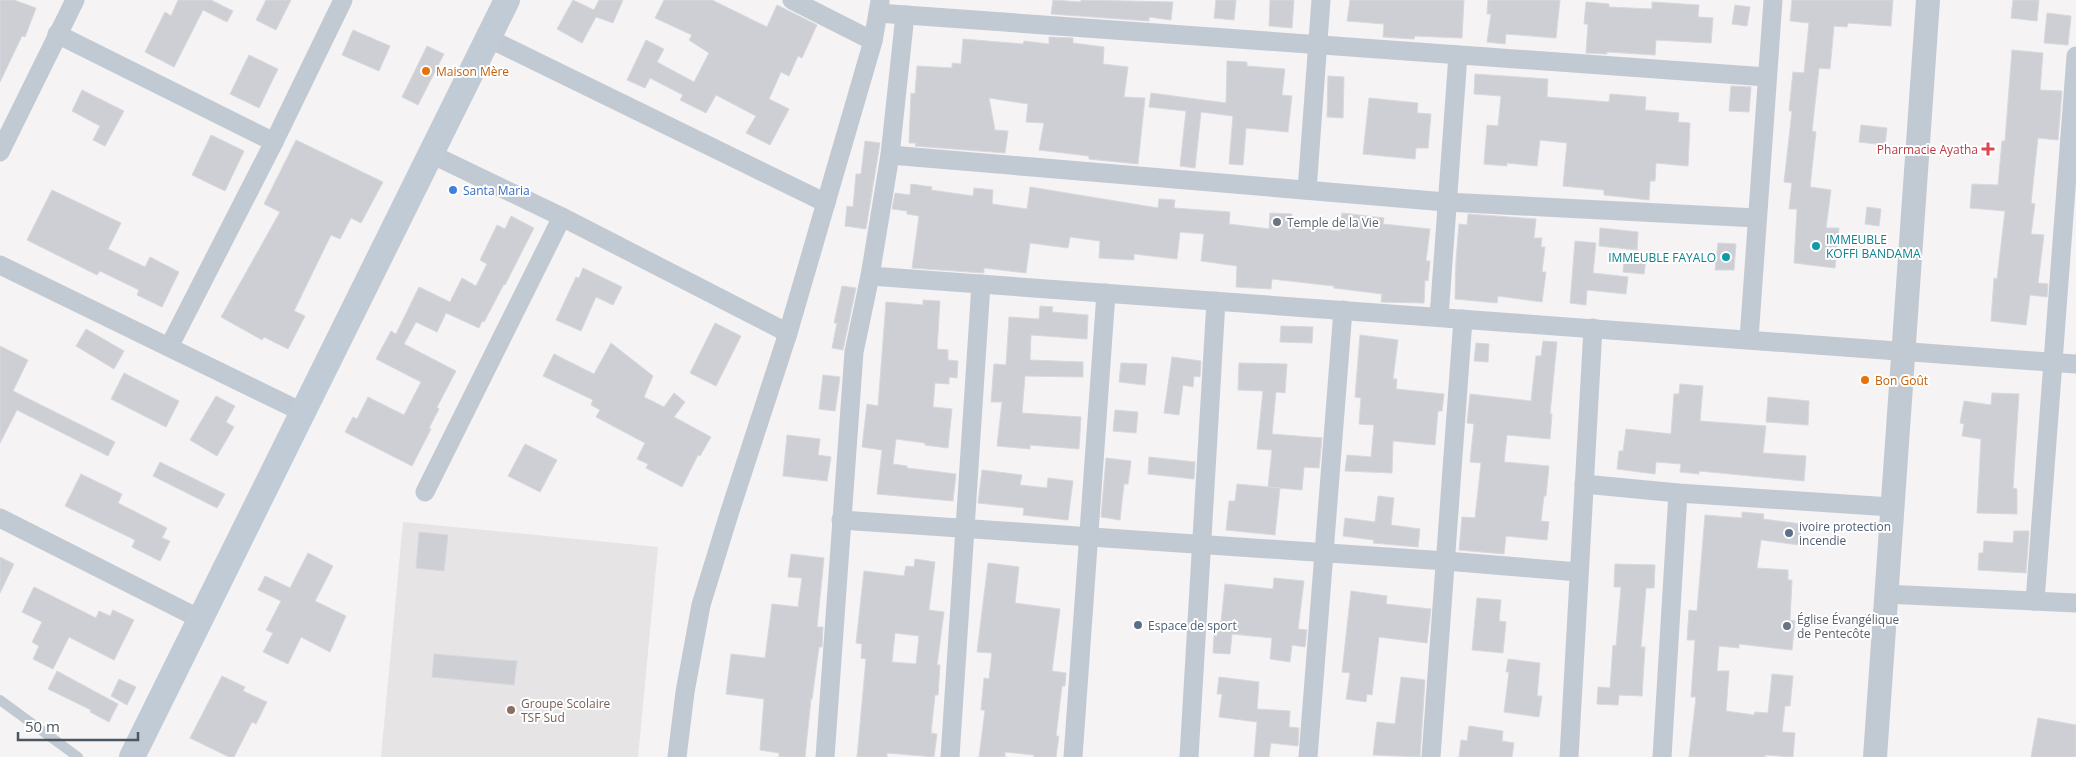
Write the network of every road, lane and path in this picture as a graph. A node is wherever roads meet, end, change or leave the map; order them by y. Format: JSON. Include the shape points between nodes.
{"nodes":[{"id":1,"x":75,"y":0,"type":"edge"},
{"id":2,"x":343,"y":0,"type":"edge"},
{"id":3,"x":508,"y":0,"type":"edge"},
{"id":4,"x":792,"y":0,"type":"edge"},
{"id":5,"x":1321,"y":0,"type":"edge"},
{"id":6,"x":1773,"y":0,"type":"edge"},
{"id":7,"x":1928,"y":0,"type":"edge"},
{"id":8,"x":879,"y":6,"type":"edge"},
{"id":9,"x":905,"y":15,"type":"junction"},
{"id":10,"x":57,"y":34,"type":"junction"},
{"id":11,"x":488,"y":38,"type":"junction"},
{"id":12,"x":873,"y":41,"type":"junction"},
{"id":13,"x":1319,"y":45,"type":"junction"},
{"id":14,"x":1458,"y":55,"type":"junction"},
{"id":15,"x":2076,"y":56,"type":"edge"},
{"id":16,"x":1767,"y":78,"type":"junction"},
{"id":17,"x":2074,"y":96,"type":"edge"},
{"id":18,"x":274,"y":142,"type":"junction"},
{"id":19,"x":0,"y":152,"type":"edge"},
{"id":20,"x":431,"y":154,"type":"junction"},
{"id":21,"x":890,"y":155,"type":"junction"},
{"id":22,"x":1307,"y":190,"type":"junction"},
{"id":23,"x":1446,"y":202,"type":"junction"},
{"id":24,"x":826,"y":203,"type":"junction"},
{"id":25,"x":562,"y":217,"type":"junction"},
{"id":26,"x":1757,"y":218,"type":"junction"},
{"id":27,"x":2069,"y":242,"type":"edge"},
{"id":28,"x":0,"y":265,"type":"edge"},
{"id":29,"x":870,"y":276,"type":"junction"},
{"id":30,"x":981,"y":284,"type":"junction"},
{"id":31,"x":1106,"y":292,"type":"junction"},
{"id":32,"x":1216,"y":301,"type":"junction"},
{"id":33,"x":1343,"y":310,"type":"junction"},
{"id":34,"x":1439,"y":317,"type":"junction"},
{"id":35,"x":1462,"y":319,"type":"junction"},
{"id":36,"x":1593,"y":328,"type":"junction"},
{"id":37,"x":788,"y":333,"type":"junction"},
{"id":38,"x":1749,"y":339,"type":"junction"},
{"id":39,"x":169,"y":347,"type":"junction"},
{"id":40,"x":1904,"y":351,"type":"junction"},
{"id":41,"x":2053,"y":362,"type":"junction"},
{"id":42,"x":2076,"y":364,"type":"edge"},
{"id":43,"x":302,"y":412,"type":"junction"},
{"id":44,"x":1584,"y":484,"type":"junction"},
{"id":45,"x":425,"y":492,"type":"dead end"},
{"id":46,"x":1678,"y":493,"type":"junction"},
{"id":47,"x":1891,"y":507,"type":"junction"},
{"id":48,"x":0,"y":518,"type":"edge"},
{"id":49,"x":841,"y":520,"type":"junction"},
{"id":50,"x":964,"y":528,"type":"junction"},
{"id":51,"x":1089,"y":537,"type":"junction"},
{"id":52,"x":1202,"y":545,"type":"junction"},
{"id":53,"x":1324,"y":553,"type":"junction"},
{"id":54,"x":1446,"y":561,"type":"junction"},
{"id":55,"x":1579,"y":572,"type":"junction"},
{"id":56,"x":1885,"y":594,"type":"junction"},
{"id":57,"x":2035,"y":601,"type":"junction"},
{"id":58,"x":2076,"y":603,"type":"edge"},
{"id":59,"x":200,"y":619,"type":"junction"},
{"id":60,"x":0,"y":700,"type":"edge"},
{"id":61,"x":78,"y":757,"type":"edge"},
{"id":62,"x":132,"y":757,"type":"edge"},
{"id":63,"x":676,"y":757,"type":"edge"},
{"id":64,"x":825,"y":757,"type":"edge"},
{"id":65,"x":950,"y":757,"type":"edge"},
{"id":66,"x":1073,"y":757,"type":"edge"},
{"id":67,"x":1189,"y":757,"type":"edge"},
{"id":68,"x":1308,"y":757,"type":"edge"},
{"id":69,"x":1431,"y":757,"type":"edge"},
{"id":70,"x":1569,"y":757,"type":"edge"},
{"id":71,"x":1662,"y":757,"type":"edge"},
{"id":72,"x":1874,"y":757,"type":"edge"}],
"edges":[{"from":1,"to":10,"type":"street"},
{"from":2,"to":18,"type":"street"},
{"from":3,"to":11,"type":"main road"},
{"from":4,"to":12,"type":"street"},
{"from":5,"to":13,"type":"street"},
{"from":6,"to":16,"type":"street"},
{"from":7,"to":40,"type":"street"},
{"from":8,"to":9,"type":"street"},
{"from":8,"to":12,"type":"street"},
{"from":9,"to":13,"type":"street"},
{"from":9,"to":21,"type":"street"},
{"from":10,"to":18,"type":"street"},
{"from":10,"to":19,"type":"street"},
{"from":11,"to":20,"type":"main road"},
{"from":11,"to":24,"type":"street"},
{"from":12,"to":24,"type":"street"},
{"from":13,"to":14,"type":"street"},
{"from":13,"to":22,"type":"street"},
{"from":14,"to":16,"type":"street"},
{"from":14,"to":23,"type":"street"},
{"from":15,"to":17,"type":"street"},
{"from":16,"to":26,"type":"street"},
{"from":17,"to":27,"type":"street"},
{"from":18,"to":39,"type":"street"},
{"from":20,"to":25,"type":"street"},
{"from":20,"to":43,"type":"main road"},
{"from":21,"to":22,"type":"street"},
{"from":21,"to":29,"type":"street"},
{"from":22,"to":23,"type":"street"},
{"from":23,"to":26,"type":"street"},
{"from":23,"to":34,"type":"street"},
{"from":24,"to":37,"type":"street"},
{"from":25,"to":37,"type":"street"},
{"from":25,"to":45,"type":"street"},
{"from":26,"to":38,"type":"street"},
{"from":27,"to":41,"type":"street"},
{"from":28,"to":39,"type":"street"},
{"from":29,"to":30,"type":"street"},
{"from":29,"to":49,"type":"street","via":[[854,352]]},
{"from":30,"to":31,"type":"street"},
{"from":30,"to":50,"type":"street"},
{"from":31,"to":32,"type":"street"},
{"from":31,"to":51,"type":"street"},
{"from":32,"to":33,"type":"street"},
{"from":32,"to":52,"type":"street"},
{"from":33,"to":34,"type":"street"},
{"from":33,"to":53,"type":"street"},
{"from":34,"to":35,"type":"street"},
{"from":35,"to":36,"type":"street"},
{"from":35,"to":54,"type":"street"},
{"from":36,"to":38,"type":"street"},
{"from":36,"to":44,"type":"street"},
{"from":37,"to":63,"type":"street","via":[[701,605]]},
{"from":38,"to":40,"type":"street"},
{"from":39,"to":43,"type":"street"},
{"from":40,"to":41,"type":"street"},
{"from":40,"to":47,"type":"street"},
{"from":41,"to":42,"type":"street"},
{"from":41,"to":57,"type":"street"},
{"from":43,"to":59,"type":"main road"},
{"from":44,"to":46,"type":"street"},
{"from":44,"to":55,"type":"street"},
{"from":46,"to":47,"type":"street"},
{"from":46,"to":71,"type":"street"},
{"from":47,"to":56,"type":"street"},
{"from":48,"to":59,"type":"street"},
{"from":49,"to":50,"type":"street"},
{"from":49,"to":64,"type":"street"},
{"from":50,"to":51,"type":"street"},
{"from":50,"to":65,"type":"street"},
{"from":51,"to":52,"type":"street"},
{"from":51,"to":66,"type":"street"},
{"from":52,"to":53,"type":"street"},
{"from":52,"to":67,"type":"street"},
{"from":53,"to":54,"type":"street"},
{"from":53,"to":68,"type":"street"},
{"from":54,"to":55,"type":"street"},
{"from":54,"to":69,"type":"street"},
{"from":55,"to":70,"type":"street"},
{"from":56,"to":57,"type":"street"},
{"from":56,"to":72,"type":"street"},
{"from":57,"to":58,"type":"street"},
{"from":59,"to":62,"type":"main road"},
{"from":60,"to":61,"type":"lane"}]}
